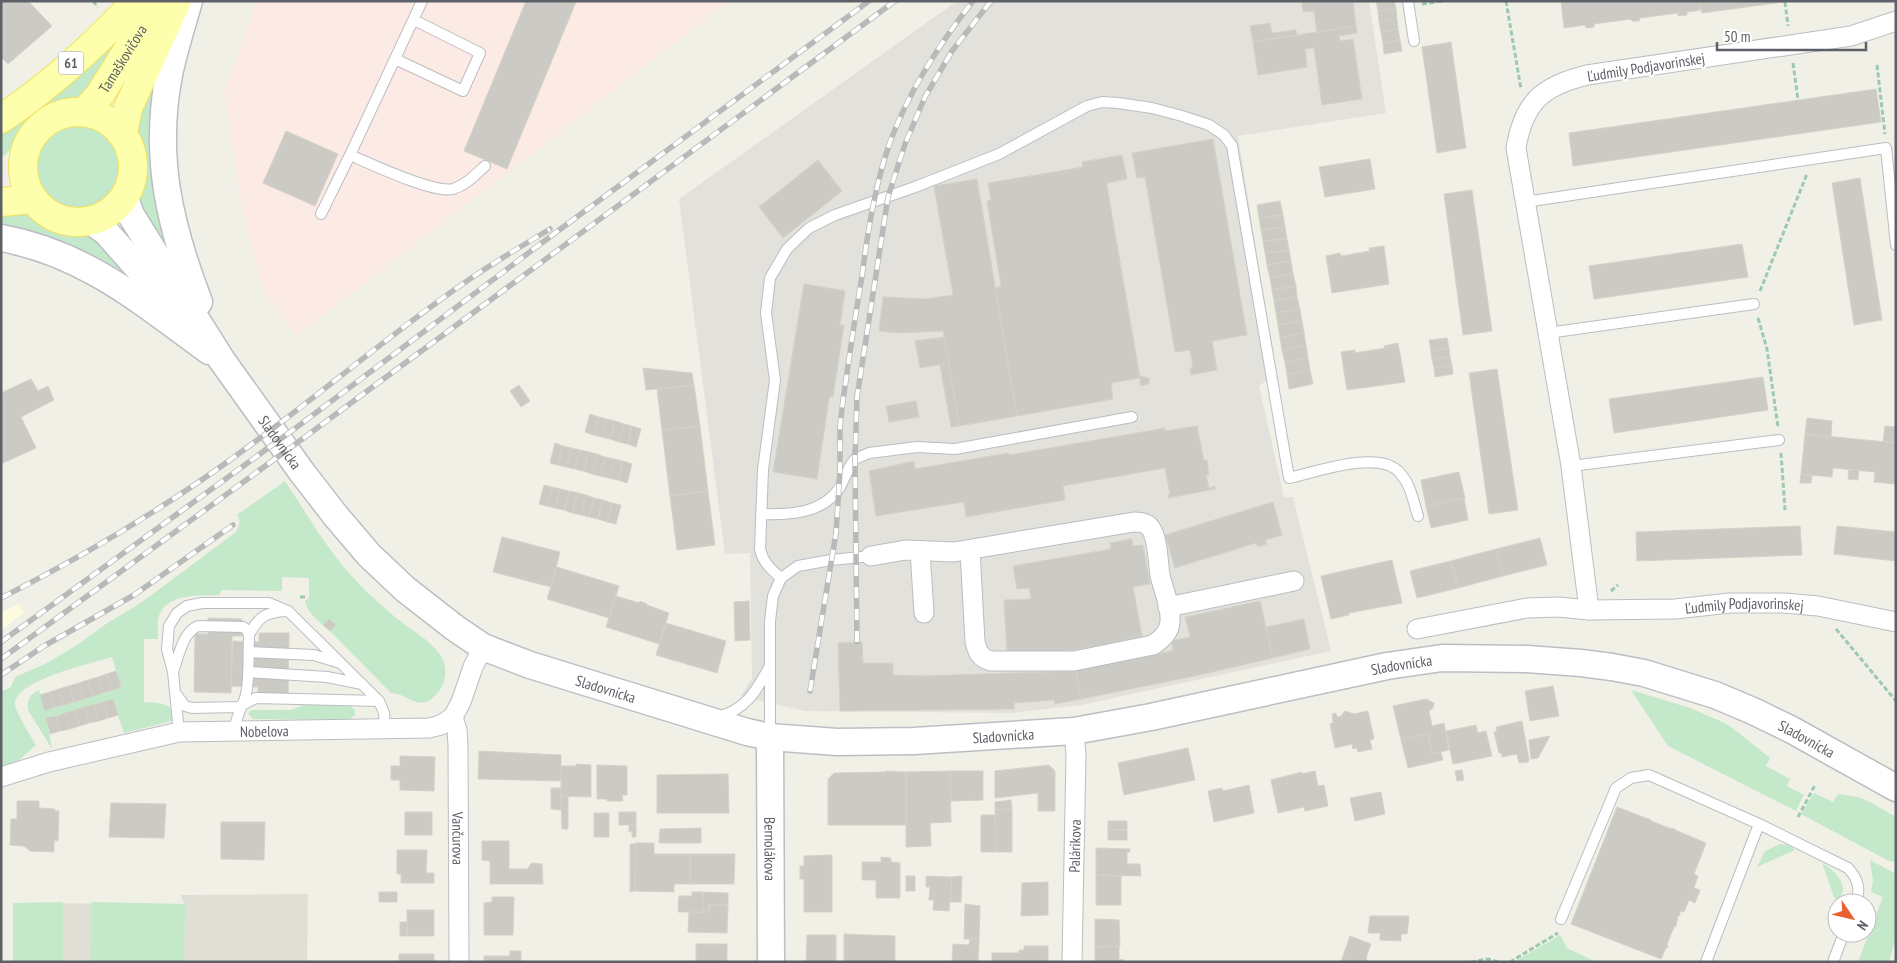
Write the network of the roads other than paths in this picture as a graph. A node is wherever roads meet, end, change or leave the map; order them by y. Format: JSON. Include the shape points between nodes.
{"nodes":[{"id":1,"x":136,"y":1,"type":"edge"},
{"id":2,"x":158,"y":1,"type":"edge"},
{"id":3,"x":176,"y":1,"type":"edge"},
{"id":4,"x":189,"y":1,"type":"edge"},
{"id":5,"x":422,"y":1,"type":"edge"},
{"id":6,"x":1409,"y":4,"type":"edge"},
{"id":7,"x":414,"y":20,"type":"junction"},
{"id":8,"x":1896,"y":21,"type":"edge"},
{"id":9,"x":1414,"y":41,"type":"dead end"},
{"id":10,"x":396,"y":59,"type":"junction"},
{"id":11,"x":84,"y":112,"type":"junction"},
{"id":12,"x":1,"y":119,"type":"edge"},
{"id":13,"x":123,"y":134,"type":"junction"},
{"id":14,"x":350,"y":155,"type":"junction"},
{"id":15,"x":12,"y":165,"type":"edge"},
{"id":16,"x":485,"y":166,"type":"dead end"},
{"id":17,"x":125,"y":198,"type":"junction"},
{"id":18,"x":33,"y":200,"type":"junction"},
{"id":19,"x":1,"y":202,"type":"edge"},
{"id":20,"x":1525,"y":202,"type":"junction"},
{"id":21,"x":321,"y":214,"type":"dead end"},
{"id":22,"x":92,"y":222,"type":"junction"},
{"id":23,"x":1,"y":238,"type":"edge"},
{"id":24,"x":1896,"y":245,"type":"edge"},
{"id":25,"x":1754,"y":304,"type":"road end"},
{"id":26,"x":1548,"y":333,"type":"junction"},
{"id":27,"x":221,"y":359,"type":"junction"},
{"id":28,"x":1132,"y":417,"type":"dead end"},
{"id":29,"x":1779,"y":440,"type":"road end"},
{"id":30,"x":1571,"y":466,"type":"junction"},
{"id":31,"x":761,"y":514,"type":"junction"},
{"id":32,"x":1418,"y":516,"type":"dead end"},
{"id":33,"x":970,"y":550,"type":"junction"},
{"id":34,"x":920,"y":551,"type":"junction"},
{"id":35,"x":871,"y":556,"type":"joint"},
{"id":36,"x":781,"y":578,"type":"junction"},
{"id":37,"x":1294,"y":581,"type":"dead end"},
{"id":38,"x":1168,"y":606,"type":"junction"},
{"id":39,"x":1589,"y":610,"type":"junction"},
{"id":40,"x":288,"y":611,"type":"junction"},
{"id":41,"x":924,"y":613,"type":"dead end"},
{"id":42,"x":1896,"y":622,"type":"edge"},
{"id":43,"x":1417,"y":629,"type":"dead end"},
{"id":44,"x":250,"y":635,"type":"junction"},
{"id":45,"x":483,"y":647,"type":"junction"},
{"id":46,"x":249,"y":652,"type":"junction"},
{"id":47,"x":341,"y":663,"type":"junction"},
{"id":48,"x":770,"y":665,"type":"junction"},
{"id":49,"x":173,"y":672,"type":"junction"},
{"id":50,"x":248,"y":672,"type":"junction"},
{"id":51,"x":363,"y":685,"type":"junction"},
{"id":52,"x":174,"y":690,"type":"junction"},
{"id":53,"x":379,"y":701,"type":"junction"},
{"id":54,"x":244,"y":703,"type":"junction"},
{"id":55,"x":453,"y":717,"type":"junction"},
{"id":56,"x":695,"y":717,"type":"junction"},
{"id":57,"x":385,"y":728,"type":"junction"},
{"id":58,"x":235,"y":731,"type":"junction"},
{"id":59,"x":1074,"y":731,"type":"junction"},
{"id":60,"x":179,"y":732,"type":"junction"},
{"id":61,"x":770,"y":737,"type":"junction"},
{"id":62,"x":1,"y":777,"type":"edge"},
{"id":63,"x":1892,"y":784,"type":"edge"},
{"id":64,"x":1759,"y":824,"type":"junction"},
{"id":65,"x":1858,"y":893,"type":"edge"},
{"id":66,"x":1561,"y":919,"type":"road end"},
{"id":67,"x":1840,"y":943,"type":"edge"},
{"id":68,"x":458,"y":962,"type":"edge"},
{"id":69,"x":771,"y":962,"type":"edge"},
{"id":70,"x":1072,"y":962,"type":"edge"},
{"id":71,"x":1706,"y":962,"type":"edge"},
{"id":72,"x":1833,"y":962,"type":"edge"}],
"edges":[{"from":1,"to":12,"type":"main road","name":"Tamaškovičova","number":"61","via":[[35,96]]},
{"from":2,"to":11,"type":"main road","name":"Tamaškovičova","via":[[99,96]]},
{"from":3,"to":13,"type":"main road","via":[[128,108]]},
{"from":4,"to":27,"type":"street","via":[[169,76],[163,166],[181,254]]},
{"from":5,"to":7,"type":"lane"},
{"from":6,"to":9,"type":"lane"},
{"from":7,"to":10,"type":"lane"},
{"from":7,"to":10,"type":"lane","via":[[480,52],[463,91]]},
{"from":8,"to":20,"type":"street","name":"Ľudmily Podjavorinskej","via":[[1851,36],[1564,81],[1535,101],[1519,132],[1516,148]]},
{"from":10,"to":14,"type":"lane"},
{"from":11,"to":13,"type":"main road","via":[[99,115]]},
{"from":11,"to":15,"type":"main road","via":[[67,113],[51,119],[38,129]]},
{"from":13,"to":17,"type":"main road","via":[[131,148],[134,165],[132,182]]},
{"from":14,"to":16,"type":"lane","via":[[425,186],[452,189],[466,183]]},
{"from":14,"to":21,"type":"lane"},
{"from":15,"to":18,"type":"main road","via":[[23,173]]},
{"from":17,"to":22,"type":"main road","via":[[116,208]]},
{"from":17,"to":27,"type":"street","name":"Sladovnícka","via":[[131,215]]},
{"from":18,"to":19,"type":"main road"},
{"from":18,"to":22,"type":"main road","via":[[44,212],[59,220]]},
{"from":20,"to":24,"type":"lane","via":[[1886,148]]},
{"from":20,"to":26,"type":"street","name":"Ľudmily Podjavorinskej"},
{"from":22,"to":27,"type":"street","name":"Sladovnícka","via":[[106,232]]},
{"from":23,"to":27,"type":"street","via":[[66,257],[98,273]]},
{"from":25,"to":26,"type":"lane"},
{"from":26,"to":30,"type":"street","name":"Ľudmily Podjavorinskej"},
{"from":27,"to":45,"type":"street","name":"Sladovnícka","via":[[301,471],[369,555],[428,608]]},
{"from":28,"to":31,"type":"lane","via":[[955,450],[917,448],[868,453],[854,459],[829,501],[814,509],[791,514]]},
{"from":29,"to":30,"type":"lane"},
{"from":30,"to":39,"type":"street","name":"Ľudmily Podjavorinskej"},
{"from":31,"to":32,"type":"lane","via":[[763,470],[775,380],[766,313],[770,278],[786,249],[809,228],[999,154],[1087,106],[1102,102],[1152,108],[1209,124],[1232,146],[1289,478],[1365,461],[1383,462],[1399,472],[1410,488]]},
{"from":31,"to":36,"type":"lane","via":[[762,558]]},
{"from":33,"to":34,"type":"street"},
{"from":33,"to":38,"type":"street","via":[[1143,522],[1151,528],[1154,536]]},
{"from":33,"to":38,"type":"street","via":[[975,642],[983,659],[1074,661],[1153,645],[1168,630]]},
{"from":34,"to":35,"type":"street"},
{"from":34,"to":41,"type":"street"},
{"from":35,"to":36,"type":"lane","via":[[798,566]]},
{"from":36,"to":48,"type":"lane","via":[[773,596]]},
{"from":37,"to":38,"type":"street"},
{"from":39,"to":42,"type":"street","name":"Ľudmily Podjavorinskej","via":[[1784,603],[1818,606]]},
{"from":39,"to":43,"type":"street","name":"Ľudmily Podjavorinskej","via":[[1527,608]]},
{"from":40,"to":44,"type":"lane","via":[[272,612],[262,617]]},
{"from":40,"to":47,"type":"lane"},
{"from":40,"to":49,"type":"lane","via":[[269,603],[187,606],[176,613],[169,626],[167,649]]},
{"from":44,"to":46,"type":"lane"},
{"from":44,"to":49,"type":"lane","via":[[243,627],[192,628]]},
{"from":45,"to":55,"type":"street"},
{"from":45,"to":56,"type":"street","name":"Sladovnícka"},
{"from":46,"to":47,"type":"lane","via":[[314,655]]},
{"from":46,"to":50,"type":"lane"},
{"from":47,"to":51,"type":"lane"},
{"from":48,"to":56,"type":"lane","via":[[747,703],[735,712],[719,717]]},
{"from":48,"to":61,"type":"lane"},
{"from":49,"to":52,"type":"lane"},
{"from":50,"to":51,"type":"lane","via":[[327,677]]},
{"from":50,"to":54,"type":"lane"},
{"from":51,"to":53,"type":"lane"},
{"from":52,"to":54,"type":"lane","via":[[185,706],[192,708],[238,707]]},
{"from":52,"to":60,"type":"lane"},
{"from":53,"to":54,"type":"lane","via":[[256,698]]},
{"from":53,"to":57,"type":"lane"},
{"from":54,"to":58,"type":"lane","via":[[237,715]]},
{"from":55,"to":57,"type":"street","name":"Nobelova","via":[[429,728]]},
{"from":55,"to":68,"type":"street","name":"Vančurova","via":[[458,745]]},
{"from":56,"to":61,"type":"street","name":"Sladovnícka"},
{"from":57,"to":58,"type":"street","name":"Nobelova"},
{"from":58,"to":60,"type":"street","name":"Nobelova"},
{"from":59,"to":61,"type":"street","name":"Sladovnícka","via":[[914,741],[847,742]]},
{"from":59,"to":63,"type":"street","name":"Sladovnícka","via":[[1387,666],[1442,658],[1527,659],[1612,667],[1706,692],[1753,711]]},
{"from":59,"to":70,"type":"street","name":"Palárikova"},
{"from":60,"to":62,"type":"street","name":"Nobelova","via":[[49,762]]},
{"from":61,"to":69,"type":"street","name":"Bernolákova"},
{"from":64,"to":65,"type":"lane","via":[[1848,868],[1855,876]]},
{"from":64,"to":66,"type":"lane","via":[[1649,775],[1631,778],[1616,788]]},
{"from":64,"to":71,"type":"lane"},
{"from":67,"to":72,"type":"lane"}]}
